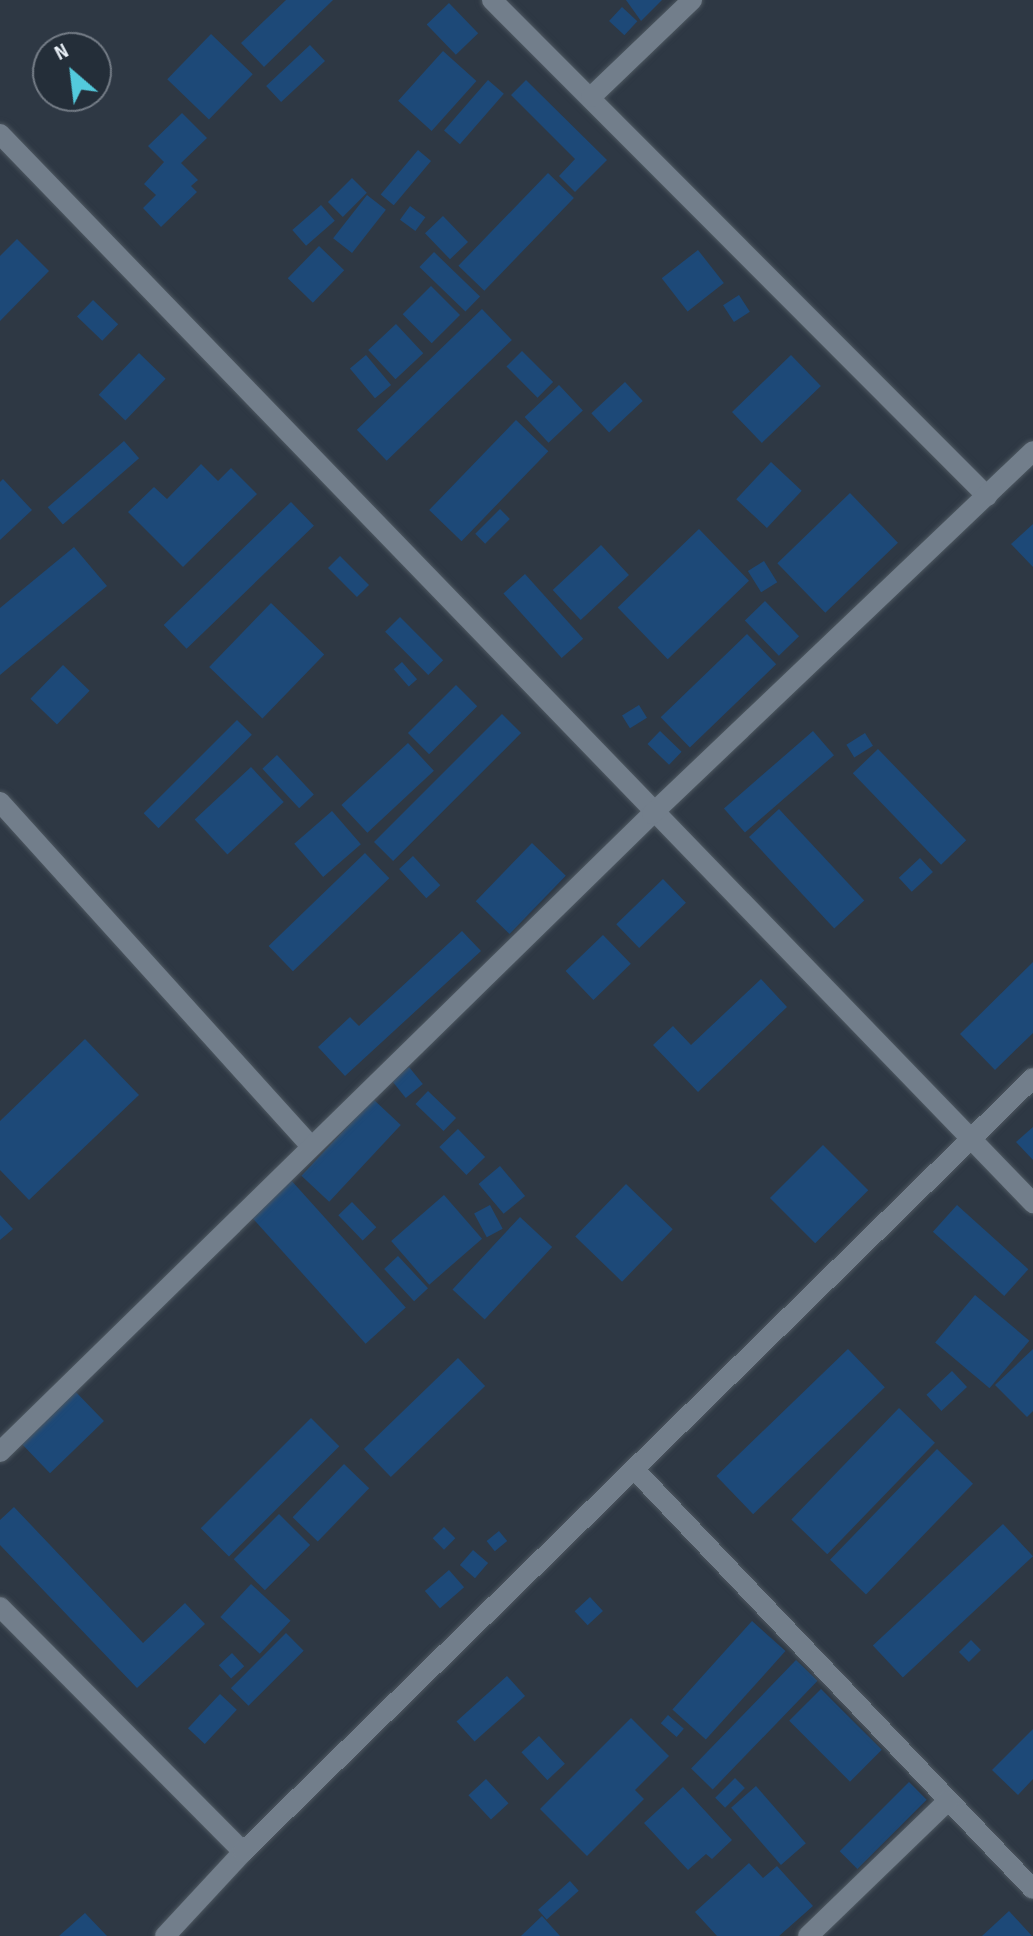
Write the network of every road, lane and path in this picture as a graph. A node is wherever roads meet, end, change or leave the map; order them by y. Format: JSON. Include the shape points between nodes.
{"nodes":[{"id":1,"x":492,"y":0,"type":"edge"},
{"id":2,"x":692,"y":0,"type":"edge"},
{"id":3,"x":591,"y":97,"type":"junction"},
{"id":4,"x":0,"y":134,"type":"edge"},
{"id":5,"x":1033,"y":451,"type":"edge"},
{"id":6,"x":987,"y":496,"type":"junction"},
{"id":7,"x":0,"y":802,"type":"edge"},
{"id":8,"x":652,"y":814,"type":"junction"},
{"id":9,"x":1033,"y":1078,"type":"edge"},
{"id":10,"x":970,"y":1135,"type":"junction"},
{"id":11,"x":311,"y":1146,"type":"junction"},
{"id":12,"x":1033,"y":1203,"type":"edge"},
{"id":13,"x":0,"y":1452,"type":"edge"},
{"id":14,"x":634,"y":1469,"type":"junction"},
{"id":15,"x":0,"y":1607,"type":"edge"},
{"id":16,"x":948,"y":1801,"type":"junction"},
{"id":17,"x":243,"y":1852,"type":"junction"},
{"id":18,"x":1033,"y":1889,"type":"edge"},
{"id":19,"x":165,"y":1936,"type":"edge"},
{"id":20,"x":808,"y":1936,"type":"edge"}],
"edges":[{"from":1,"to":3,"type":"street"},
{"from":2,"to":3,"type":"street"},
{"from":3,"to":6,"type":"street"},
{"from":4,"to":8,"type":"street"},
{"from":5,"to":6,"type":"street"},
{"from":6,"to":8,"type":"street"},
{"from":7,"to":11,"type":"street"},
{"from":8,"to":10,"type":"street"},
{"from":8,"to":11,"type":"street"},
{"from":9,"to":10,"type":"street"},
{"from":10,"to":12,"type":"street"},
{"from":10,"to":14,"type":"street"},
{"from":11,"to":13,"type":"street"},
{"from":14,"to":16,"type":"street"},
{"from":14,"to":17,"type":"street"},
{"from":15,"to":17,"type":"street"},
{"from":16,"to":18,"type":"street"},
{"from":16,"to":20,"type":"street"},
{"from":17,"to":19,"type":"street"}]}
